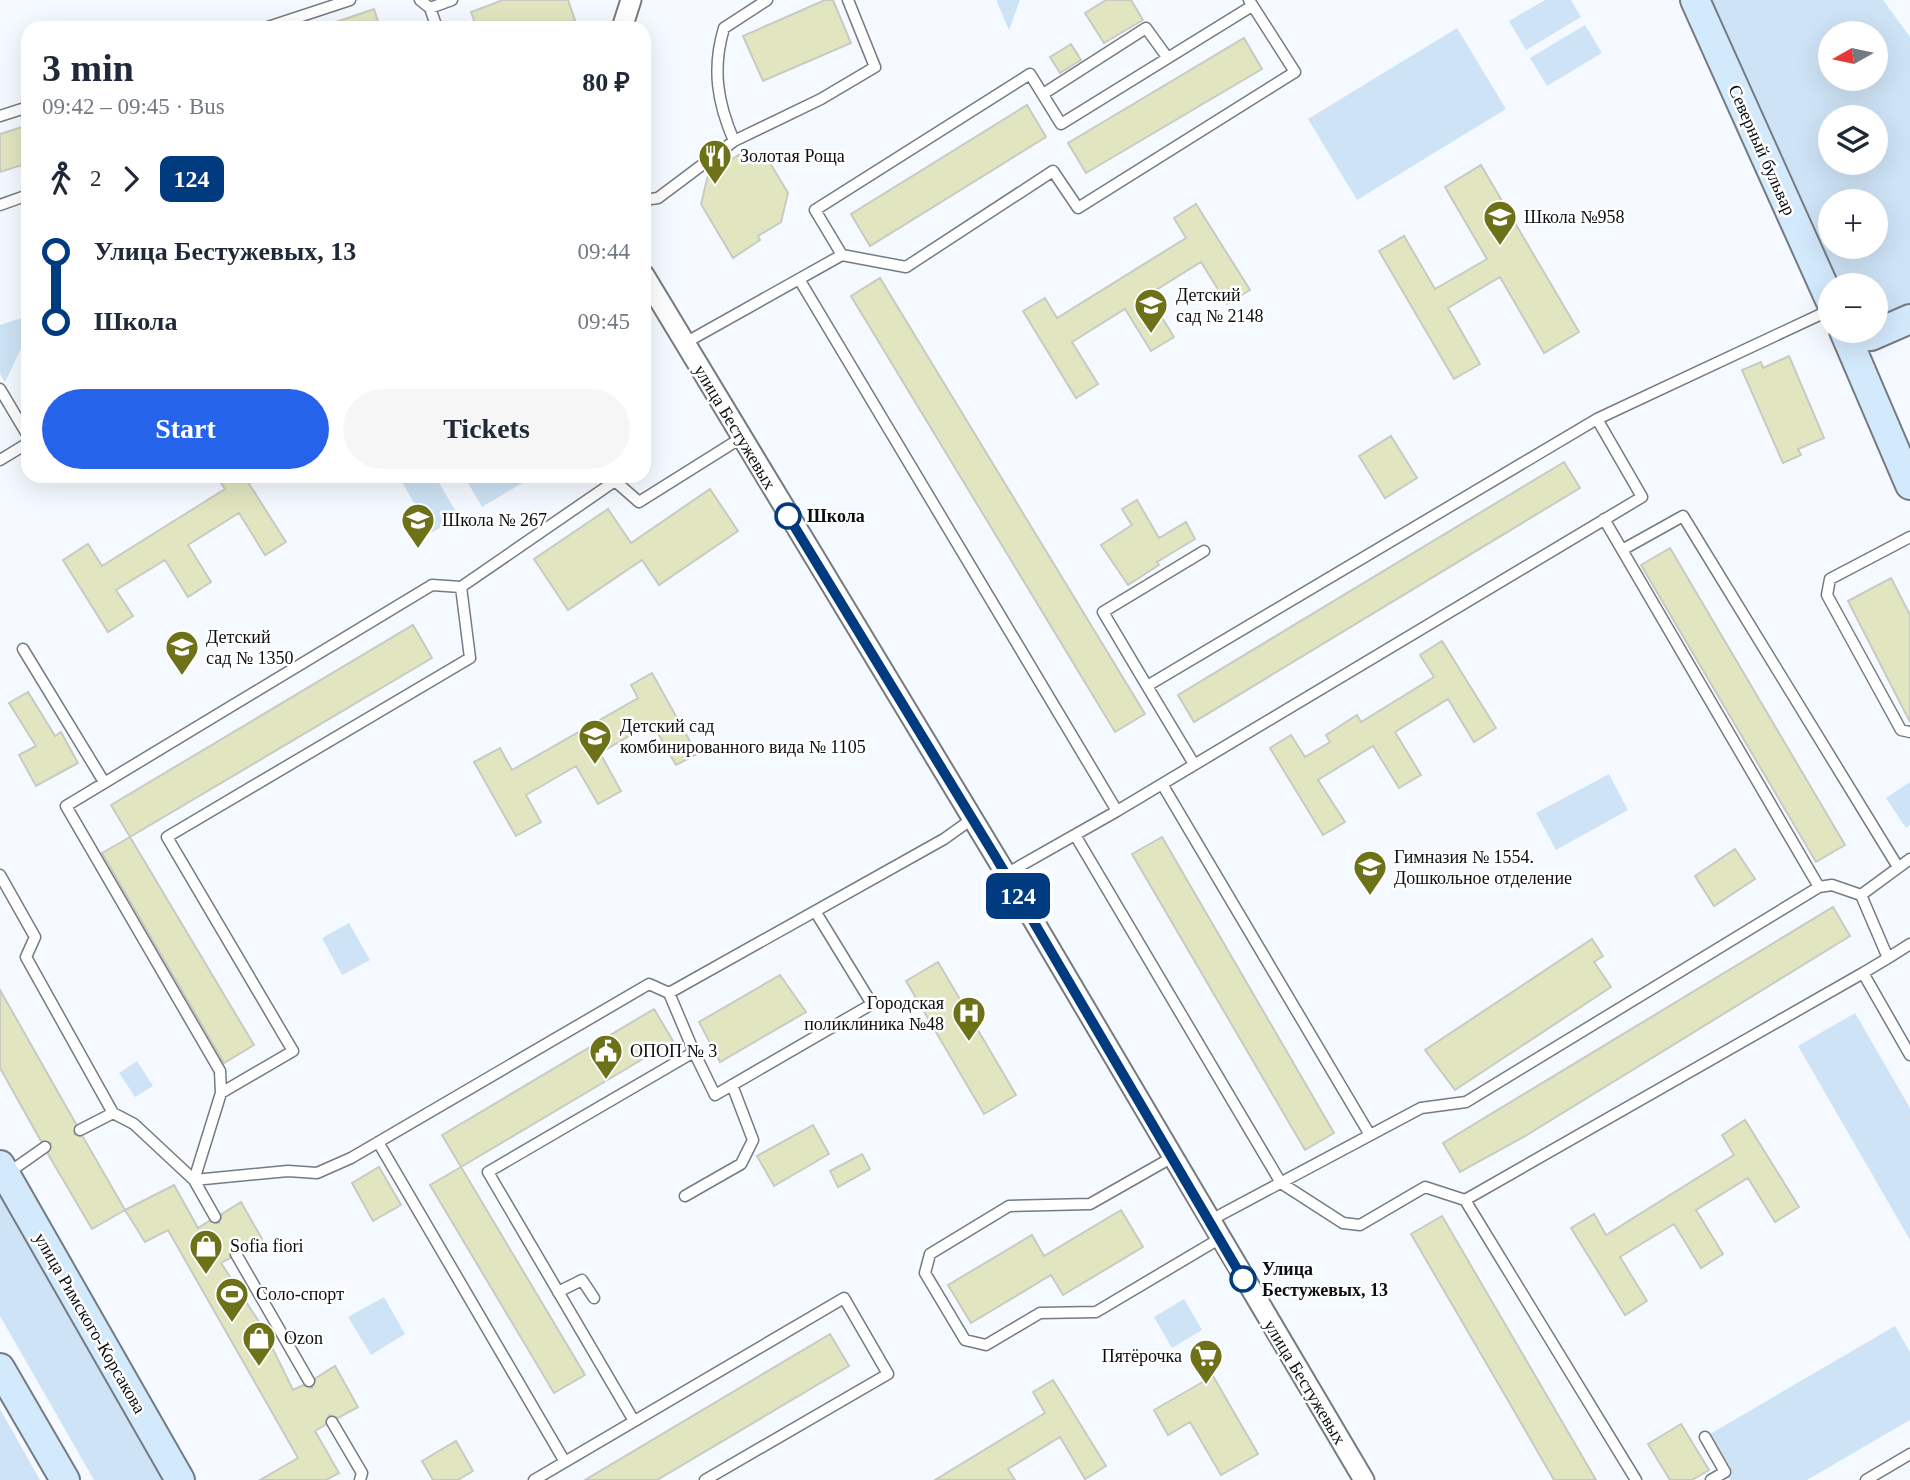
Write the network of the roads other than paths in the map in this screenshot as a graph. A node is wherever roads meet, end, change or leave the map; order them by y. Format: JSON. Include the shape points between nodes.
{"nodes":[{"id":1,"x":350,"y":0,"type":"edge"},
{"id":2,"x":420,"y":0,"type":"edge"},
{"id":3,"x":452,"y":0,"type":"edge"},
{"id":4,"x":631,"y":0,"type":"edge"},
{"id":5,"x":767,"y":0,"type":"edge"},
{"id":6,"x":848,"y":0,"type":"edge"},
{"id":7,"x":1695,"y":0,"type":"edge"},
{"id":8,"x":1250,"y":3,"type":"edge"},
{"id":9,"x":430,"y":8,"type":"junction"},
{"id":10,"x":286,"y":21,"type":"edge"},
{"id":11,"x":435,"y":21,"type":"edge"},
{"id":12,"x":624,"y":21,"type":"edge"},
{"id":13,"x":1167,"y":57,"type":"junction"},
{"id":14,"x":1043,"y":94,"type":"junction"},
{"id":15,"x":21,"y":109,"type":"edge"},
{"id":16,"x":0,"y":116,"type":"edge"},
{"id":17,"x":733,"y":141,"type":"junction"},
{"id":18,"x":21,"y":198,"type":"edge"},
{"id":19,"x":651,"y":199,"type":"edge"},
{"id":20,"x":0,"y":205,"type":"edge"},
{"id":21,"x":842,"y":255,"type":"junction"},
{"id":22,"x":1818,"y":273,"type":"edge"},
{"id":23,"x":799,"y":279,"type":"junction"},
{"id":24,"x":651,"y":287,"type":"edge"},
{"id":25,"x":1818,"y":316,"type":"edge"},
{"id":26,"x":1910,"y":319,"type":"edge"},
{"id":27,"x":1888,"y":329,"type":"edge"},
{"id":28,"x":685,"y":343,"type":"junction"},
{"id":29,"x":1849,"y":343,"type":"edge"},
{"id":30,"x":0,"y":389,"type":"edge"},
{"id":31,"x":1597,"y":419,"type":"junction"},
{"id":32,"x":21,"y":424,"type":"edge"},
{"id":33,"x":741,"y":438,"type":"junction"},
{"id":34,"x":21,"y":447,"type":"edge"},
{"id":35,"x":0,"y":460,"type":"edge"},
{"id":36,"x":612,"y":483,"type":"edge"},
{"id":37,"x":617,"y":483,"type":"edge"},
{"id":38,"x":1910,"y":485,"type":"edge"},
{"id":39,"x":1604,"y":519,"type":"junction"},
{"id":40,"x":1910,"y":537,"type":"edge"},
{"id":41,"x":1622,"y":550,"type":"junction"},
{"id":42,"x":1204,"y":551,"type":"dead end"},
{"id":43,"x":461,"y":587,"type":"junction"},
{"id":44,"x":23,"y":649,"type":"dead end"},
{"id":45,"x":1147,"y":686,"type":"junction"},
{"id":46,"x":1910,"y":732,"type":"edge"},
{"id":47,"x":1194,"y":764,"type":"junction"},
{"id":48,"x":104,"y":782,"type":"junction"},
{"id":49,"x":1162,"y":784,"type":"junction"},
{"id":50,"x":1117,"y":811,"type":"junction"},
{"id":51,"x":972,"y":819,"type":"junction"},
{"id":52,"x":1075,"y":835,"type":"junction"},
{"id":53,"x":1910,"y":859,"type":"edge"},
{"id":54,"x":1898,"y":867,"type":"junction"},
{"id":55,"x":1006,"y":874,"type":"junction"},
{"id":56,"x":0,"y":875,"type":"edge"},
{"id":57,"x":1819,"y":887,"type":"junction"},
{"id":58,"x":1861,"y":895,"type":"junction"},
{"id":59,"x":815,"y":911,"type":"junction"},
{"id":60,"x":1910,"y":944,"type":"edge"},
{"id":61,"x":1888,"y":958,"type":"junction"},
{"id":62,"x":1863,"y":973,"type":"junction"},
{"id":63,"x":669,"y":993,"type":"junction"},
{"id":64,"x":694,"y":1052,"type":"junction"},
{"id":65,"x":1910,"y":1055,"type":"edge"},
{"id":66,"x":732,"y":1085,"type":"junction"},
{"id":67,"x":221,"y":1093,"type":"junction"},
{"id":68,"x":113,"y":1113,"type":"junction"},
{"id":69,"x":80,"y":1130,"type":"dead end"},
{"id":70,"x":1370,"y":1135,"type":"junction"},
{"id":71,"x":378,"y":1142,"type":"junction"},
{"id":72,"x":45,"y":1147,"type":"dead end"},
{"id":73,"x":1171,"y":1158,"type":"junction"},
{"id":74,"x":3,"y":1170,"type":"edge"},
{"id":75,"x":194,"y":1180,"type":"junction"},
{"id":76,"x":1281,"y":1183,"type":"junction"},
{"id":77,"x":685,"y":1196,"type":"dead end"},
{"id":78,"x":1465,"y":1200,"type":"junction"},
{"id":79,"x":215,"y":1217,"type":"dead end"},
{"id":80,"x":1208,"y":1221,"type":"junction"},
{"id":81,"x":1219,"y":1239,"type":"junction"},
{"id":82,"x":236,"y":1254,"type":"dead end"},
{"id":83,"x":558,"y":1292,"type":"junction"},
{"id":84,"x":594,"y":1298,"type":"dead end"},
{"id":85,"x":0,"y":1368,"type":"edge"},
{"id":86,"x":309,"y":1381,"type":"dead end"},
{"id":87,"x":634,"y":1421,"type":"junction"},
{"id":88,"x":332,"y":1422,"type":"dead end"},
{"id":89,"x":1705,"y":1437,"type":"dead end"},
{"id":90,"x":1910,"y":1454,"type":"edge"},
{"id":91,"x":565,"y":1462,"type":"junction"},
{"id":92,"x":1358,"y":1479,"type":"edge"},
{"id":93,"x":65,"y":1480,"type":"edge"},
{"id":94,"x":180,"y":1480,"type":"edge"},
{"id":95,"x":360,"y":1480,"type":"edge"},
{"id":96,"x":534,"y":1480,"type":"edge"},
{"id":97,"x":705,"y":1480,"type":"edge"},
{"id":98,"x":1636,"y":1480,"type":"edge"},
{"id":99,"x":1711,"y":1480,"type":"edge"},
{"id":100,"x":1866,"y":1480,"type":"edge"}],
"edges":[{"from":1,"to":10,"type":"lane"},
{"from":2,"to":9,"type":"lane"},
{"from":3,"to":9,"type":"lane"},
{"from":4,"to":12,"type":"street"},
{"from":5,"to":17,"type":"lane","via":[[724,28],[717,51],[721,110]]},
{"from":6,"to":17,"type":"lane","via":[[875,67]]},
{"from":7,"to":22,"type":"main road","name":"Северный бульвар"},
{"from":8,"to":13,"type":"lane"},
{"from":8,"to":21,"type":"lane","via":[[1295,72],[1078,208],[1053,171],[906,267]]},
{"from":9,"to":11,"type":"lane"},
{"from":13,"to":14,"type":"lane","via":[[1146,28]]},
{"from":13,"to":14,"type":"lane","via":[[1061,124]]},
{"from":14,"to":21,"type":"lane","via":[[1030,74],[815,210]]},
{"from":15,"to":16,"type":"lane"},
{"from":17,"to":19,"type":"lane"},
{"from":18,"to":20,"type":"lane"},
{"from":21,"to":23,"type":"lane"},
{"from":23,"to":28,"type":"lane"},
{"from":23,"to":50,"type":"lane"},
{"from":24,"to":28,"type":"street","name":"улица Бестужевых"},
{"from":25,"to":31,"type":"lane"},
{"from":26,"to":27,"type":"main road"},
{"from":28,"to":33,"type":"street","name":"улица Бестужевых"},
{"from":29,"to":38,"type":"main road"},
{"from":30,"to":32,"type":"lane"},
{"from":31,"to":39,"type":"lane","via":[[1642,497]]},
{"from":31,"to":45,"type":"lane"},
{"from":33,"to":37,"type":"lane","via":[[639,502]]},
{"from":33,"to":51,"type":"street","name":"улица Бестужевых"},
{"from":34,"to":35,"type":"lane"},
{"from":36,"to":43,"type":"lane"},
{"from":39,"to":41,"type":"lane"},
{"from":39,"to":47,"type":"lane"},
{"from":40,"to":46,"type":"lane","via":[[1830,579],[1827,595],[1901,730]]},
{"from":41,"to":54,"type":"lane","via":[[1682,516]]},
{"from":41,"to":57,"type":"lane"},
{"from":42,"to":45,"type":"lane","via":[[1103,612]]},
{"from":43,"to":48,"type":"lane","via":[[432,585]]},
{"from":43,"to":67,"type":"lane","via":[[470,658],[167,837],[293,1051]]},
{"from":44,"to":48,"type":"lane"},
{"from":45,"to":47,"type":"lane"},
{"from":47,"to":49,"type":"lane"},
{"from":48,"to":67,"type":"lane","via":[[65,806],[220,1071]]},
{"from":49,"to":50,"type":"lane"},
{"from":49,"to":70,"type":"lane"},
{"from":50,"to":52,"type":"lane"},
{"from":51,"to":55,"type":"street","name":"улица Бестужевых"},
{"from":51,"to":59,"type":"lane"},
{"from":52,"to":55,"type":"lane"},
{"from":52,"to":76,"type":"lane"},
{"from":53,"to":54,"type":"lane"},
{"from":54,"to":58,"type":"lane"},
{"from":55,"to":73,"type":"street","name":"улица Бестужевых"},
{"from":56,"to":68,"type":"lane","via":[[35,937],[26,957]]},
{"from":57,"to":58,"type":"lane"},
{"from":57,"to":70,"type":"lane","via":[[1466,1102],[1421,1108]]},
{"from":58,"to":61,"type":"lane"},
{"from":59,"to":63,"type":"lane"},
{"from":59,"to":66,"type":"lane","via":[[872,1004]]},
{"from":60,"to":61,"type":"lane"},
{"from":61,"to":62,"type":"lane"},
{"from":62,"to":65,"type":"lane"},
{"from":62,"to":78,"type":"lane"},
{"from":63,"to":64,"type":"lane"},
{"from":63,"to":71,"type":"lane","via":[[649,984]]},
{"from":64,"to":66,"type":"lane","via":[[715,1095]]},
{"from":64,"to":83,"type":"lane","via":[[488,1172]]},
{"from":66,"to":77,"type":"lane","via":[[753,1140],[741,1164]]},
{"from":67,"to":75,"type":"lane"},
{"from":68,"to":69,"type":"lane"},
{"from":68,"to":75,"type":"lane","via":[[134,1124]]},
{"from":70,"to":76,"type":"lane"},
{"from":71,"to":75,"type":"lane","via":[[317,1173],[288,1171]]},
{"from":71,"to":91,"type":"lane"},
{"from":72,"to":74,"type":"lane"},
{"from":73,"to":80,"type":"street","name":"улица Бестужевых"},
{"from":73,"to":81,"type":"lane","via":[[1090,1204],[1009,1206],[930,1254],[925,1273],[965,1340],[986,1345],[1040,1313],[1096,1312]]},
{"from":74,"to":94,"type":"main road","name":"улица Римского-Корсакова"},
{"from":75,"to":79,"type":"lane"},
{"from":76,"to":78,"type":"lane","via":[[1343,1223],[1360,1224],[1425,1187]]},
{"from":76,"to":80,"type":"lane"},
{"from":78,"to":98,"type":"lane"},
{"from":80,"to":81,"type":"street","name":"улица Бестужевых"},
{"from":81,"to":92,"type":"street","name":"улица Бестужевых"},
{"from":82,"to":86,"type":"lane"},
{"from":83,"to":84,"type":"lane","via":[[582,1280]]},
{"from":83,"to":87,"type":"lane"},
{"from":85,"to":93,"type":"main road"},
{"from":87,"to":91,"type":"lane"},
{"from":87,"to":97,"type":"lane","via":[[844,1298],[888,1374]]},
{"from":88,"to":95,"type":"lane","via":[[362,1473]]},
{"from":89,"to":99,"type":"lane","via":[[1725,1472]]},
{"from":90,"to":100,"type":"lane"},
{"from":91,"to":96,"type":"lane"}]}
